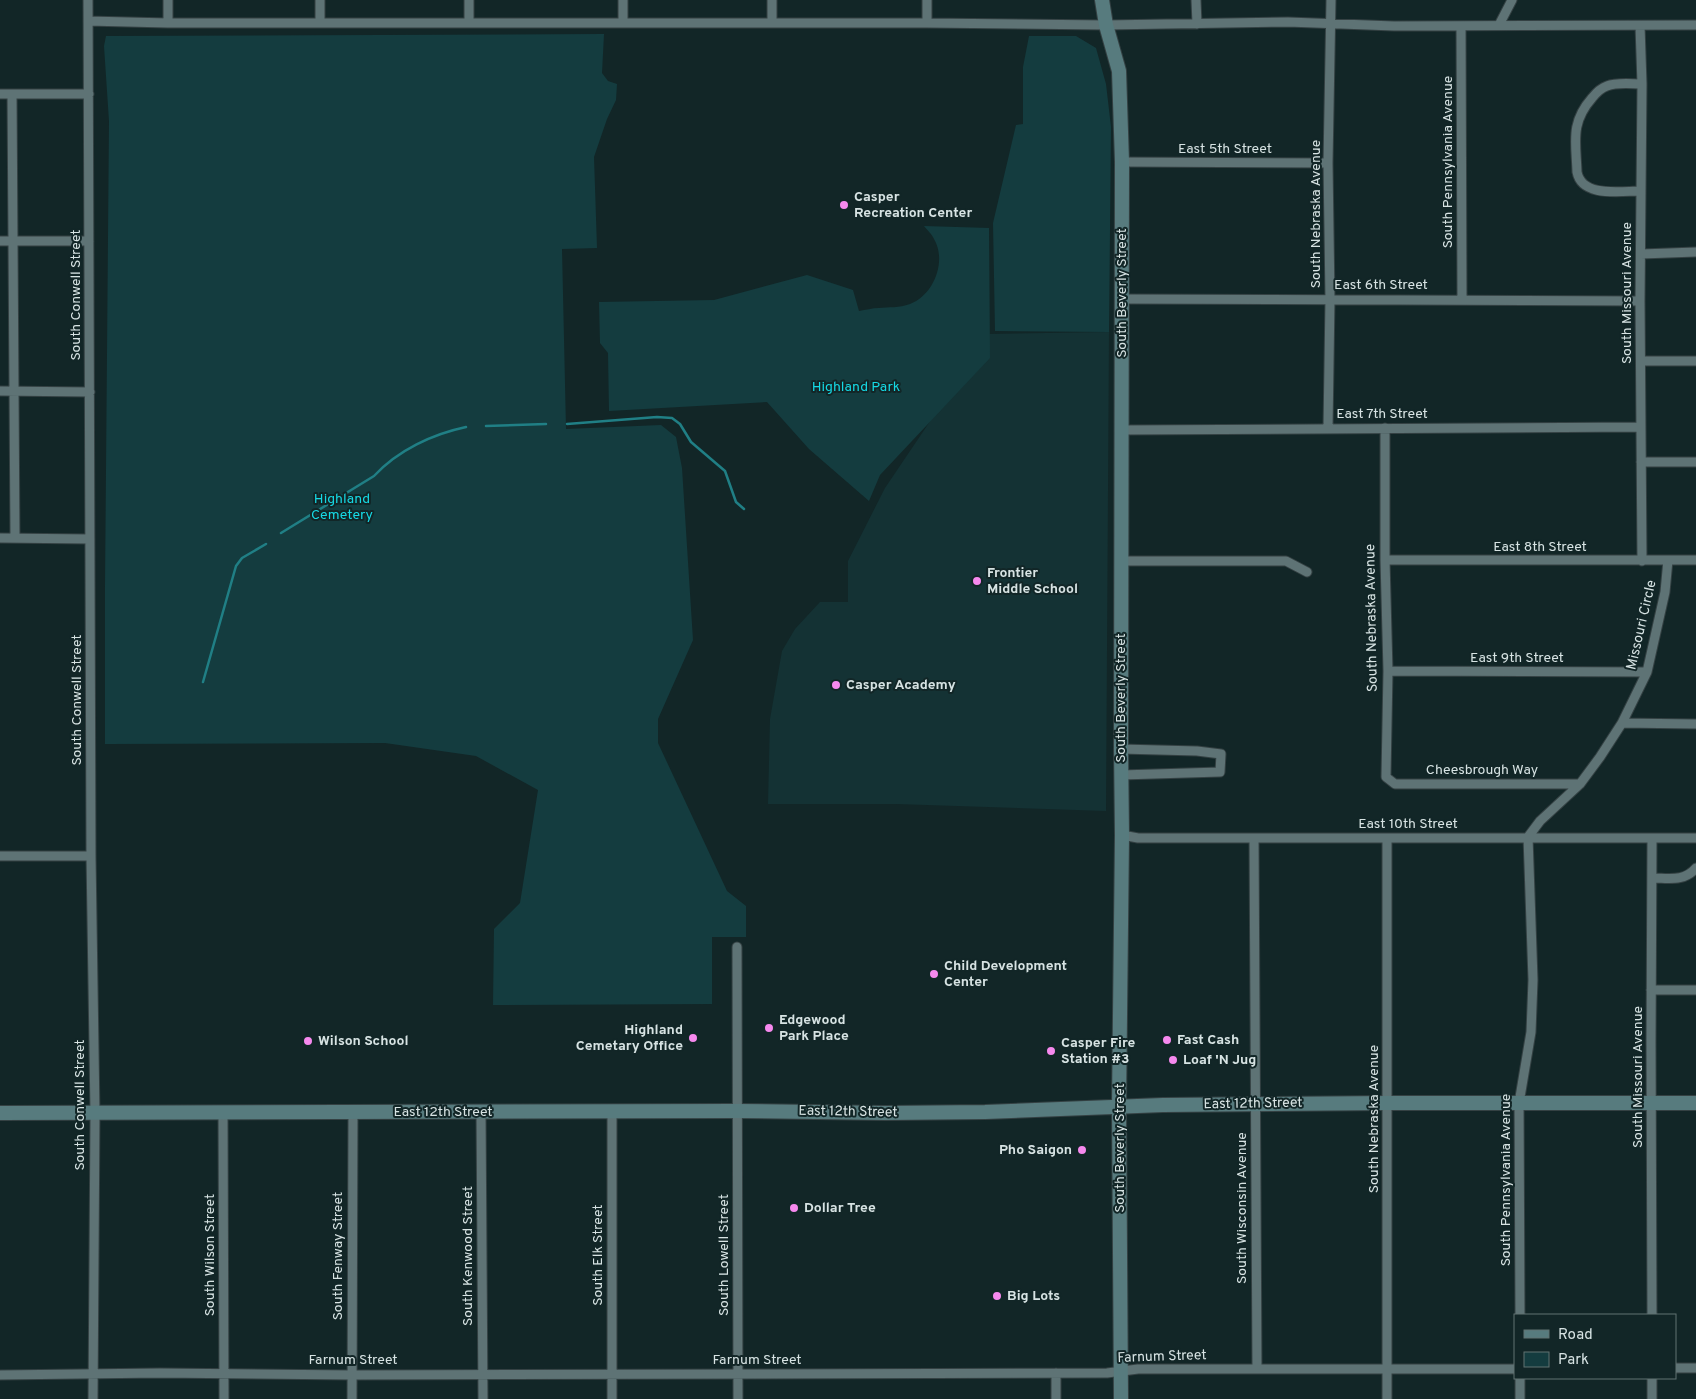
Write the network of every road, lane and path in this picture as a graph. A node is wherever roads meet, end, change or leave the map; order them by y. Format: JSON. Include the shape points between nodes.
{"nodes":[{"id":1,"x":88,"y":0,"type":"edge"},
{"id":2,"x":168,"y":0,"type":"edge"},
{"id":3,"x":320,"y":0,"type":"edge"},
{"id":4,"x":469,"y":0,"type":"edge"},
{"id":5,"x":623,"y":0,"type":"edge"},
{"id":6,"x":772,"y":0,"type":"edge"},
{"id":7,"x":927,"y":0,"type":"edge"},
{"id":8,"x":1102,"y":0,"type":"edge"},
{"id":9,"x":1196,"y":0,"type":"edge"},
{"id":10,"x":1331,"y":0,"type":"edge"},
{"id":11,"x":1512,"y":0,"type":"edge"},
{"id":12,"x":88,"y":21,"type":"junction"},
{"id":13,"x":320,"y":22,"type":"junction"},
{"id":14,"x":623,"y":22,"type":"junction"},
{"id":15,"x":168,"y":23,"type":"junction"},
{"id":16,"x":469,"y":23,"type":"junction"},
{"id":17,"x":772,"y":23,"type":"junction"},
{"id":18,"x":927,"y":23,"type":"junction"},
{"id":19,"x":1197,"y":24,"type":"junction"},
{"id":20,"x":1331,"y":24,"type":"junction"},
{"id":21,"x":1106,"y":25,"type":"junction"},
{"id":22,"x":1499,"y":25,"type":"junction"},
{"id":23,"x":1696,"y":25,"type":"edge"},
{"id":24,"x":1461,"y":26,"type":"junction"},
{"id":25,"x":1640,"y":26,"type":"junction"},
{"id":26,"x":1642,"y":84,"type":"junction"},
{"id":27,"x":0,"y":94,"type":"edge"},
{"id":28,"x":12,"y":94,"type":"junction"},
{"id":29,"x":89,"y":94,"type":"junction"},
{"id":30,"x":1122,"y":162,"type":"junction"},
{"id":31,"x":1328,"y":162,"type":"junction"},
{"id":32,"x":1640,"y":191,"type":"junction"},
{"id":33,"x":0,"y":241,"type":"edge"},
{"id":34,"x":13,"y":241,"type":"junction"},
{"id":35,"x":89,"y":241,"type":"junction"},
{"id":36,"x":1696,"y":252,"type":"edge"},
{"id":37,"x":1641,"y":254,"type":"junction"},
{"id":38,"x":1122,"y":298,"type":"junction"},
{"id":39,"x":1330,"y":299,"type":"junction"},
{"id":40,"x":1462,"y":299,"type":"junction"},
{"id":41,"x":1640,"y":301,"type":"junction"},
{"id":42,"x":1641,"y":361,"type":"junction"},
{"id":43,"x":1696,"y":361,"type":"edge"},
{"id":44,"x":0,"y":391,"type":"edge"},
{"id":45,"x":15,"y":392,"type":"junction"},
{"id":46,"x":90,"y":392,"type":"junction"},
{"id":47,"x":1641,"y":427,"type":"junction"},
{"id":48,"x":1328,"y":428,"type":"junction"},
{"id":49,"x":1385,"y":428,"type":"junction"},
{"id":50,"x":1122,"y":430,"type":"junction"},
{"id":51,"x":1642,"y":462,"type":"junction"},
{"id":52,"x":1696,"y":462,"type":"edge"},
{"id":53,"x":0,"y":538,"type":"edge"},
{"id":54,"x":15,"y":538,"type":"junction"},
{"id":55,"x":90,"y":539,"type":"junction"},
{"id":56,"x":1385,"y":560,"type":"junction"},
{"id":57,"x":1668,"y":560,"type":"junction"},
{"id":58,"x":1696,"y":560,"type":"edge"},
{"id":59,"x":1122,"y":561,"type":"junction"},
{"id":60,"x":1642,"y":561,"type":"junction"},
{"id":61,"x":1308,"y":572,"type":"dead end"},
{"id":62,"x":1388,"y":671,"type":"junction"},
{"id":63,"x":1647,"y":672,"type":"junction"},
{"id":64,"x":1622,"y":723,"type":"junction"},
{"id":65,"x":1696,"y":724,"type":"edge"},
{"id":66,"x":1120,"y":749,"type":"junction"},
{"id":67,"x":1120,"y":775,"type":"junction"},
{"id":68,"x":1386,"y":777,"type":"joint"},
{"id":69,"x":1580,"y":784,"type":"junction"},
{"id":70,"x":1122,"y":835,"type":"junction"},
{"id":71,"x":1528,"y":837,"type":"junction"},
{"id":72,"x":1254,"y":838,"type":"junction"},
{"id":73,"x":1387,"y":838,"type":"junction"},
{"id":74,"x":1652,"y":838,"type":"junction"},
{"id":75,"x":1696,"y":838,"type":"edge"},
{"id":76,"x":1696,"y":844,"type":"edge"},
{"id":77,"x":0,"y":856,"type":"edge"},
{"id":78,"x":92,"y":856,"type":"junction"},
{"id":79,"x":1696,"y":868,"type":"edge"},
{"id":80,"x":1652,"y":878,"type":"junction"},
{"id":81,"x":737,"y":947,"type":"dead end"},
{"id":82,"x":1651,"y":990,"type":"junction"},
{"id":83,"x":1696,"y":990,"type":"edge"},
{"id":84,"x":1388,"y":1103,"type":"junction"},
{"id":85,"x":1652,"y":1103,"type":"junction"},
{"id":86,"x":1696,"y":1103,"type":"edge"},
{"id":87,"x":1255,"y":1104,"type":"junction"},
{"id":88,"x":1519,"y":1104,"type":"junction"},
{"id":89,"x":1119,"y":1106,"type":"junction"},
{"id":90,"x":737,"y":1111,"type":"junction"},
{"id":91,"x":95,"y":1112,"type":"junction"},
{"id":92,"x":223,"y":1112,"type":"junction"},
{"id":93,"x":353,"y":1112,"type":"junction"},
{"id":94,"x":481,"y":1112,"type":"junction"},
{"id":95,"x":612,"y":1112,"type":"junction"},
{"id":96,"x":0,"y":1113,"type":"edge"},
{"id":97,"x":1520,"y":1314,"type":"edge"},
{"id":98,"x":1652,"y":1314,"type":"edge"},
{"id":99,"x":1676,"y":1368,"type":"edge"},
{"id":100,"x":1696,"y":1368,"type":"edge"},
{"id":101,"x":1257,"y":1369,"type":"junction"},
{"id":102,"x":1387,"y":1369,"type":"junction"},
{"id":103,"x":1514,"y":1369,"type":"edge"},
{"id":104,"x":1121,"y":1371,"type":"junction"},
{"id":105,"x":738,"y":1373,"type":"junction"},
{"id":106,"x":1056,"y":1373,"type":"junction"},
{"id":107,"x":94,"y":1374,"type":"junction"},
{"id":108,"x":224,"y":1374,"type":"junction"},
{"id":109,"x":483,"y":1374,"type":"junction"},
{"id":110,"x":612,"y":1374,"type":"junction"},
{"id":111,"x":0,"y":1375,"type":"edge"},
{"id":112,"x":352,"y":1375,"type":"junction"},
{"id":113,"x":1520,"y":1379,"type":"edge"},
{"id":114,"x":1652,"y":1379,"type":"edge"},
{"id":115,"x":94,"y":1399,"type":"edge"},
{"id":116,"x":224,"y":1399,"type":"edge"},
{"id":117,"x":352,"y":1399,"type":"edge"},
{"id":118,"x":483,"y":1399,"type":"edge"},
{"id":119,"x":612,"y":1399,"type":"edge"},
{"id":120,"x":738,"y":1399,"type":"edge"},
{"id":121,"x":1056,"y":1399,"type":"edge"},
{"id":122,"x":1121,"y":1399,"type":"edge"},
{"id":123,"x":1386,"y":1399,"type":"edge"},
{"id":124,"x":1520,"y":1399,"type":"edge"},
{"id":125,"x":1652,"y":1399,"type":"edge"}],
"edges":[{"from":1,"to":12,"type":"street","name":"South Conwell Street"},
{"from":2,"to":15,"type":"street"},
{"from":3,"to":13,"type":"street"},
{"from":4,"to":16,"type":"street"},
{"from":5,"to":14,"type":"street"},
{"from":6,"to":17,"type":"street"},
{"from":7,"to":18,"type":"street"},
{"from":8,"to":21,"type":"street","name":"South Beverly Street"},
{"from":9,"to":19,"type":"street"},
{"from":10,"to":20,"type":"street","name":"South Nebraska Avenue"},
{"from":11,"to":22,"type":"street"},
{"from":12,"to":15,"type":"street"},
{"from":12,"to":29,"type":"street","name":"South Conwell Street"},
{"from":13,"to":15,"type":"street"},
{"from":13,"to":16,"type":"street"},
{"from":14,"to":16,"type":"street"},
{"from":14,"to":17,"type":"street"},
{"from":17,"to":18,"type":"street"},
{"from":18,"to":21,"type":"street"},
{"from":19,"to":20,"type":"street"},
{"from":19,"to":21,"type":"street"},
{"from":20,"to":24,"type":"street"},
{"from":20,"to":31,"type":"street","name":"South Nebraska Avenue"},
{"from":21,"to":30,"type":"street","name":"South Beverly Street","via":[[1119,71]]},
{"from":22,"to":24,"type":"street"},
{"from":22,"to":25,"type":"street"},
{"from":23,"to":25,"type":"street"},
{"from":24,"to":40,"type":"street","name":"South Pennsylvania Avenue"},
{"from":25,"to":26,"type":"street","name":"South Missouri Avenue"},
{"from":26,"to":32,"type":"street","name":"South Missouri Avenue"},
{"from":26,"to":32,"type":"street","via":[[1613,84],[1598,91],[1581,111],[1576,127],[1577,172],[1586,186],[1602,191]]},
{"from":27,"to":28,"type":"street"},
{"from":28,"to":29,"type":"street"},
{"from":28,"to":34,"type":"street"},
{"from":29,"to":35,"type":"street","name":"South Conwell Street"},
{"from":30,"to":31,"type":"street","name":"East 5th Street"},
{"from":30,"to":38,"type":"street","name":"South Beverly Street"},
{"from":31,"to":39,"type":"street","name":"South Nebraska Avenue"},
{"from":32,"to":37,"type":"street","name":"South Missouri Avenue"},
{"from":33,"to":34,"type":"street"},
{"from":34,"to":35,"type":"street"},
{"from":34,"to":45,"type":"street"},
{"from":35,"to":46,"type":"street","name":"South Conwell Street"},
{"from":36,"to":37,"type":"street"},
{"from":37,"to":41,"type":"street","name":"South Missouri Avenue"},
{"from":38,"to":39,"type":"street","name":"East 6th Street"},
{"from":38,"to":50,"type":"street","name":"South Beverly Street"},
{"from":39,"to":40,"type":"street","name":"East 6th Street"},
{"from":39,"to":48,"type":"street","name":"South Nebraska Avenue"},
{"from":40,"to":41,"type":"street","name":"East 6th Street"},
{"from":41,"to":42,"type":"street","name":"South Missouri Avenue"},
{"from":42,"to":43,"type":"street"},
{"from":42,"to":47,"type":"street","name":"South Missouri Avenue"},
{"from":44,"to":45,"type":"street"},
{"from":45,"to":46,"type":"street"},
{"from":45,"to":54,"type":"street"},
{"from":46,"to":55,"type":"street","name":"South Conwell Street"},
{"from":47,"to":49,"type":"street","name":"East 7th Street"},
{"from":47,"to":51,"type":"street","name":"South Missouri Avenue"},
{"from":48,"to":49,"type":"street","name":"East 7th Street"},
{"from":48,"to":50,"type":"street","name":"East 7th Street"},
{"from":49,"to":56,"type":"street","name":"South Nebraska Avenue"},
{"from":50,"to":59,"type":"street","name":"South Beverly Street"},
{"from":51,"to":52,"type":"street"},
{"from":51,"to":60,"type":"street","name":"South Missouri Avenue"},
{"from":53,"to":54,"type":"street"},
{"from":54,"to":55,"type":"street"},
{"from":55,"to":78,"type":"street","name":"South Conwell Street"},
{"from":56,"to":60,"type":"street","name":"East 8th Street"},
{"from":56,"to":62,"type":"street","name":"South Nebraska Avenue"},
{"from":57,"to":58,"type":"street","name":"East 8th Street"},
{"from":57,"to":60,"type":"street","name":"East 8th Street"},
{"from":57,"to":63,"type":"street","name":"Missouri Circle","via":[[1662,608]]},
{"from":59,"to":61,"type":"street","via":[[1286,561]]},
{"from":59,"to":66,"type":"street","name":"South Beverly Street"},
{"from":62,"to":63,"type":"street","name":"East 9th Street"},
{"from":62,"to":68,"type":"street","name":"South Nebraska Avenue"},
{"from":63,"to":64,"type":"street","name":"Missouri Circle"},
{"from":64,"to":65,"type":"street"},
{"from":64,"to":69,"type":"street","name":"Missouri Circle"},
{"from":66,"to":67,"type":"street","name":"South Beverly Street"},
{"from":66,"to":67,"type":"street","via":[[1220,754],[1220,772]]},
{"from":67,"to":70,"type":"street","name":"South Beverly Street"},
{"from":68,"to":69,"type":"street","name":"Cheesbrough Way","via":[[1395,784]]},
{"from":69,"to":71,"type":"street","name":"Missouri Circle","via":[[1540,821]]},
{"from":70,"to":72,"type":"street","name":"East 10th Street","via":[[1138,838]]},
{"from":70,"to":89,"type":"street","name":"South Beverly Street"},
{"from":71,"to":73,"type":"street","name":"East 10th Street"},
{"from":71,"to":74,"type":"street","name":"East 10th Street"},
{"from":71,"to":88,"type":"street","name":"South Pennsylvania Avenue","via":[[1534,980],[1531,1032]]},
{"from":72,"to":73,"type":"street","name":"East 10th Street"},
{"from":72,"to":87,"type":"street","name":"South Wisconsin Avenue"},
{"from":73,"to":84,"type":"street","name":"South Nebraska Avenue"},
{"from":74,"to":75,"type":"street","name":"East 10th Street"},
{"from":74,"to":80,"type":"street","name":"South Missouri Avenue"},
{"from":75,"to":76,"type":"street","name":"East 10th Street"},
{"from":77,"to":78,"type":"street"},
{"from":78,"to":91,"type":"street","name":"South Conwell Street"},
{"from":79,"to":80,"type":"street","via":[[1680,878]]},
{"from":80,"to":82,"type":"street","name":"South Missouri Avenue"},
{"from":81,"to":90,"type":"street","name":"South Lowell Street"},
{"from":82,"to":83,"type":"street"},
{"from":82,"to":85,"type":"street","name":"South Missouri Avenue"},
{"from":84,"to":87,"type":"street","name":"East 12th Street"},
{"from":84,"to":88,"type":"street","name":"East 12th Street"},
{"from":84,"to":102,"type":"street","name":"South Nebraska Avenue"},
{"from":85,"to":86,"type":"street","name":"East 12th Street"},
{"from":85,"to":88,"type":"street","name":"East 12th Street"},
{"from":85,"to":98,"type":"street","name":"South Missouri Avenue"},
{"from":87,"to":89,"type":"street","name":"East 12th Street"},
{"from":87,"to":101,"type":"street","name":"South Wisconsin Avenue"},
{"from":88,"to":97,"type":"street","name":"South Pennsylvania Avenue"},
{"from":89,"to":90,"type":"street","name":"East 12th Street","via":[[978,1112]]},
{"from":89,"to":104,"type":"street","name":"South Beverly Street"},
{"from":90,"to":95,"type":"street","name":"East 12th Street"},
{"from":90,"to":105,"type":"street","name":"South Lowell Street"},
{"from":91,"to":92,"type":"street","name":"East 12th Street"},
{"from":91,"to":96,"type":"street","name":"East 12th Street"},
{"from":91,"to":107,"type":"street","name":"South Conwell Street"},
{"from":92,"to":93,"type":"street","name":"East 12th Street"},
{"from":92,"to":108,"type":"street","name":"South Wilson Street"},
{"from":93,"to":94,"type":"street","name":"East 12th Street"},
{"from":93,"to":112,"type":"street","name":"South Fenway Street"},
{"from":94,"to":95,"type":"street","name":"East 12th Street"},
{"from":94,"to":109,"type":"street","name":"South Kenwood Street"},
{"from":95,"to":110,"type":"street","name":"South Elk Street"},
{"from":99,"to":100,"type":"street"},
{"from":101,"to":102,"type":"street","name":"Farnum Street"},
{"from":101,"to":104,"type":"street","name":"Farnum Street"},
{"from":102,"to":103,"type":"street","name":"Farnum Street"},
{"from":102,"to":123,"type":"street","name":"South Nebraska Avenue"},
{"from":104,"to":106,"type":"street","name":"Farnum Street"},
{"from":104,"to":122,"type":"street","name":"South Beverly Street"},
{"from":105,"to":106,"type":"street","name":"Farnum Street"},
{"from":105,"to":110,"type":"street","name":"Farnum Street"},
{"from":105,"to":120,"type":"street","name":"South Lowell Street"},
{"from":106,"to":121,"type":"street"},
{"from":107,"to":108,"type":"street","name":"Farnum Street"},
{"from":107,"to":111,"type":"street","name":"Farnum Street"},
{"from":107,"to":115,"type":"street","name":"South Conwell Street"},
{"from":108,"to":112,"type":"street","name":"Farnum Street"},
{"from":108,"to":116,"type":"street","name":"South Wilson Street"},
{"from":109,"to":110,"type":"street","name":"Farnum Street"},
{"from":109,"to":112,"type":"street","name":"Farnum Street"},
{"from":109,"to":118,"type":"street","name":"South Kenwood Street"},
{"from":110,"to":119,"type":"street","name":"South Elk Street"},
{"from":112,"to":117,"type":"street","name":"South Fenway Street"},
{"from":113,"to":124,"type":"street"},
{"from":114,"to":125,"type":"street"}]}
